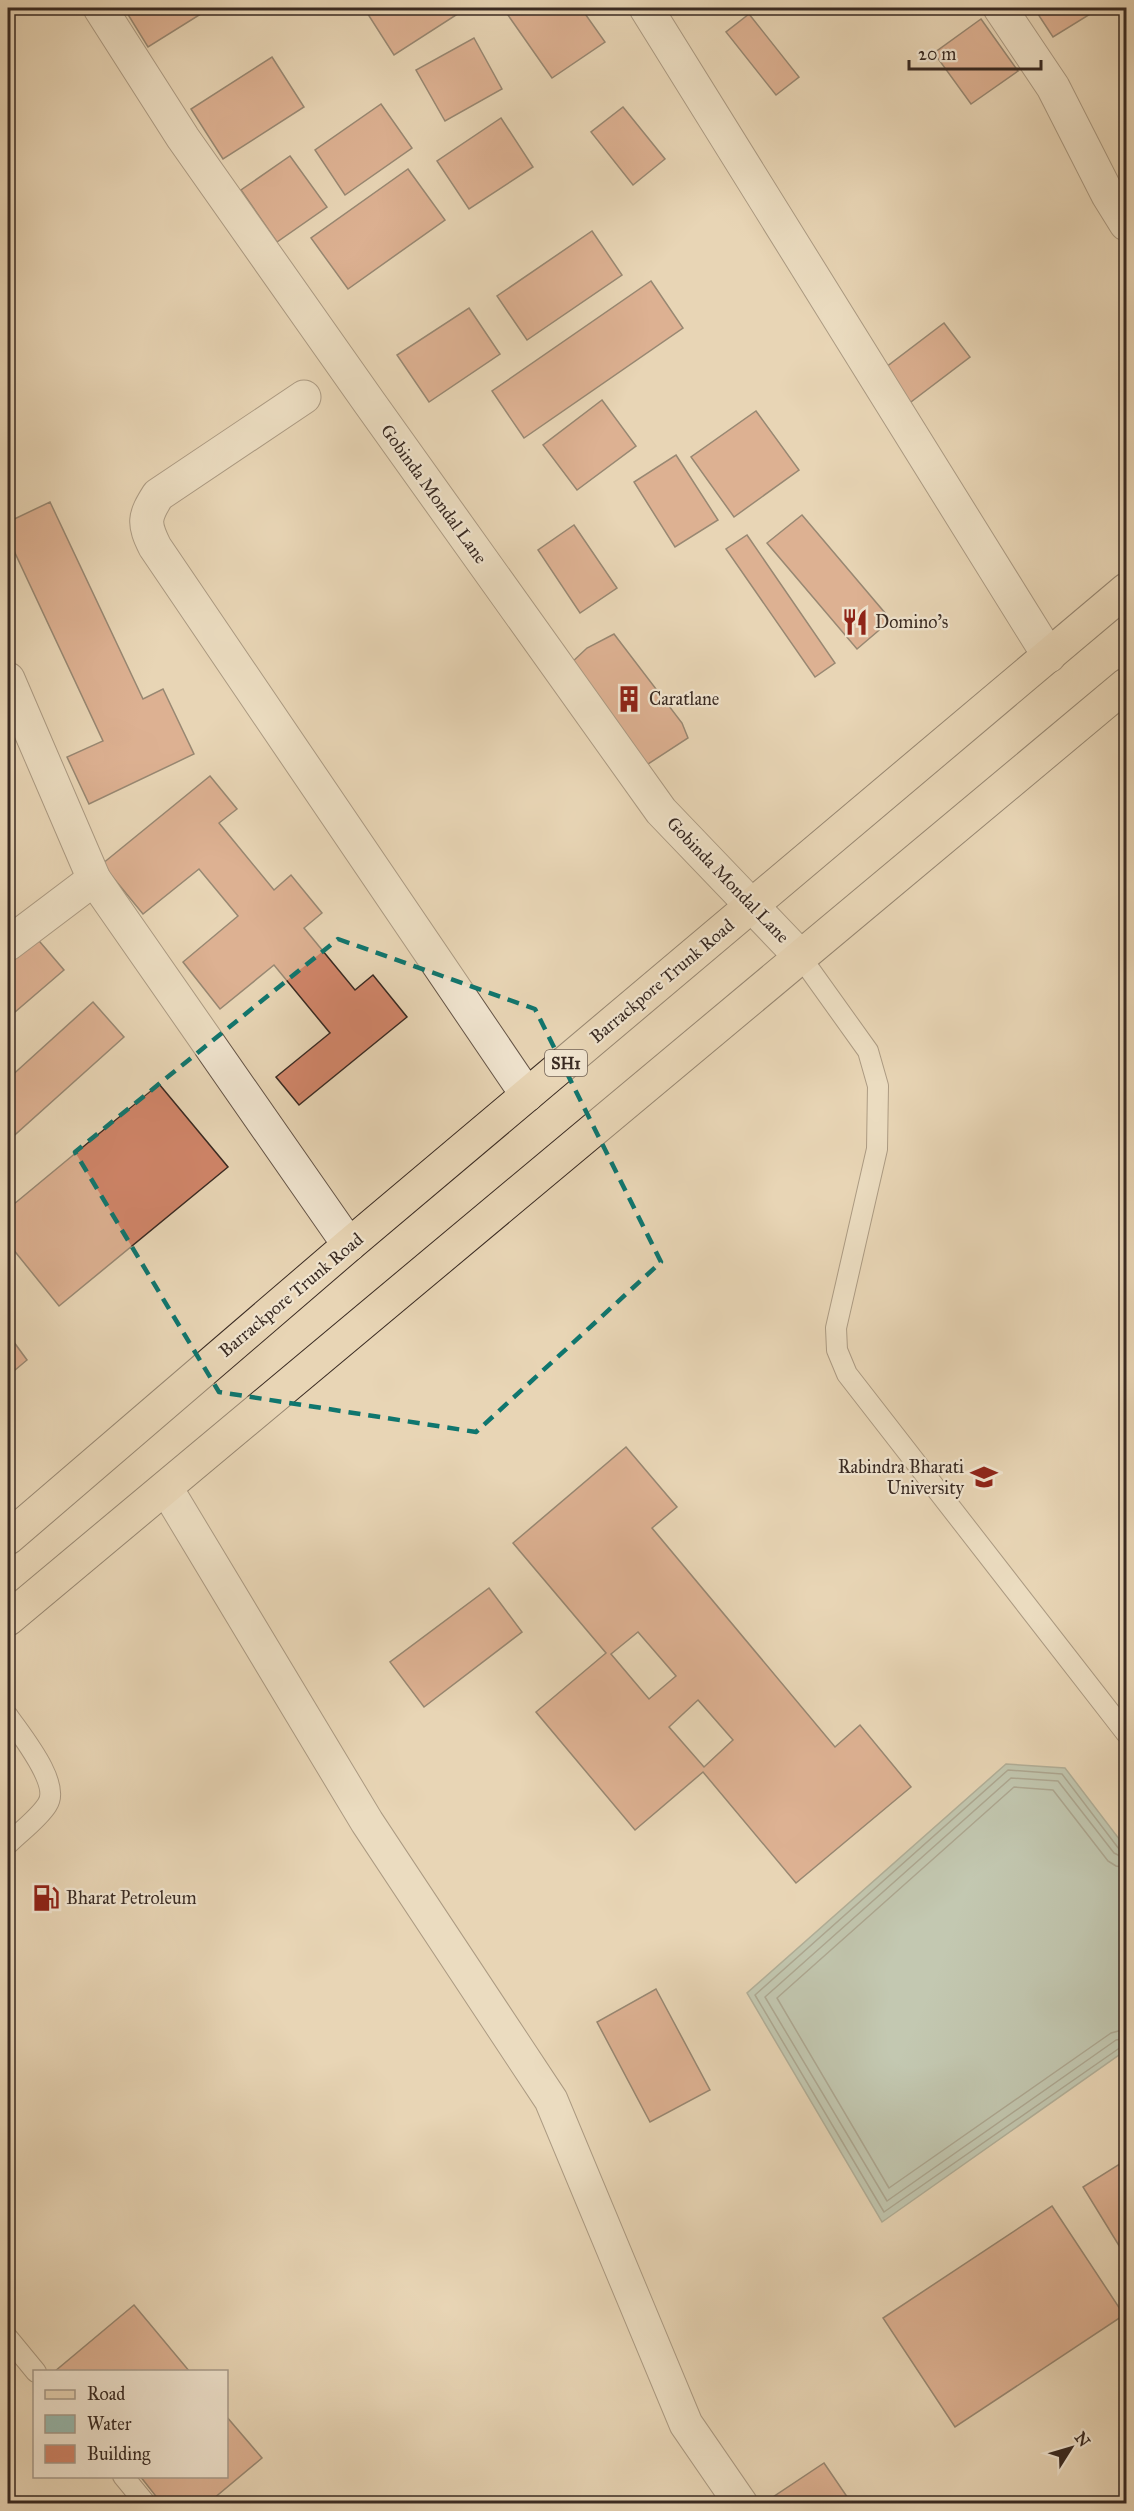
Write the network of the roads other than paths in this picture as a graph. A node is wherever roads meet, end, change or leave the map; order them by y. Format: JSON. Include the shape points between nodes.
{"nodes":[{"id":1,"x":100,"y":8,"type":"edge"},
{"id":2,"x":646,"y":8,"type":"edge"},
{"id":3,"x":1000,"y":8,"type":"edge"},
{"id":4,"x":1126,"y":224,"type":"edge"},
{"id":5,"x":304,"y":397,"type":"dead end"},
{"id":6,"x":1126,"y":590,"type":"edge"},
{"id":7,"x":1049,"y":656,"type":"junction"},
{"id":8,"x":8,"y":679,"type":"edge"},
{"id":9,"x":1126,"y":685,"type":"edge"},
{"id":10,"x":94,"y":879,"type":"junction"},
{"id":11,"x":752,"y":905,"type":"junction"},
{"id":12,"x":8,"y":944,"type":"edge"},
{"id":13,"x":800,"y":956,"type":"junction"},
{"id":14,"x":527,"y":1095,"type":"junction"},
{"id":15,"x":350,"y":1245,"type":"junction"},
{"id":16,"x":166,"y":1488,"type":"junction"},
{"id":17,"x":8,"y":1538,"type":"edge"},
{"id":18,"x":8,"y":1619,"type":"edge"},
{"id":19,"x":8,"y":1716,"type":"edge"},
{"id":20,"x":1126,"y":1733,"type":"edge"},
{"id":21,"x":8,"y":1844,"type":"edge"},
{"id":22,"x":8,"y":2338,"type":"edge"},
{"id":23,"x":34,"y":2370,"type":"edge"},
{"id":24,"x":125,"y":2478,"type":"edge"},
{"id":25,"x":146,"y":2504,"type":"edge"},
{"id":26,"x":741,"y":2504,"type":"edge"}],
"edges":[{"from":1,"to":11,"type":"street","name":"Gobinda Mondal Lane","via":[[183,138],[661,811]]},
{"from":2,"to":7,"type":"street"},
{"from":3,"to":4,"type":"street","via":[[1053,87]]},
{"from":5,"to":14,"type":"street","via":[[158,495],[148,511],[145,527]]},
{"from":6,"to":7,"type":"main road","name":"Barrackpore Trunk Road","number":"SH1"},
{"from":7,"to":11,"type":"main road","name":"Barrackpore Trunk Road","number":"SH1"},
{"from":8,"to":10,"type":"street"},
{"from":9,"to":13,"type":"main road"},
{"from":10,"to":12,"type":"street"},
{"from":10,"to":15,"type":"street"},
{"from":11,"to":13,"type":"street","name":"Gobinda Mondal Lane"},
{"from":11,"to":14,"type":"main road","name":"Barrackpore Trunk Road","number":"SH1"},
{"from":13,"to":16,"type":"main road"},
{"from":13,"to":20,"type":"lane","via":[[868,1051],[878,1086],[877,1149],[836,1328],[840,1358],[847,1374]]},
{"from":14,"to":15,"type":"main road","name":"Barrackpore Trunk Road","number":"SH1"},
{"from":15,"to":17,"type":"main road","name":"Barrackpore Trunk Road","number":"SH1"},
{"from":16,"to":18,"type":"main road"},
{"from":16,"to":26,"type":"street","via":[[367,1822],[550,2100],[686,2424]]},
{"from":19,"to":21,"type":"lane","via":[[44,1770],[51,1795],[48,1804]]},
{"from":22,"to":23,"type":"lane"},
{"from":24,"to":25,"type":"lane"}]}
